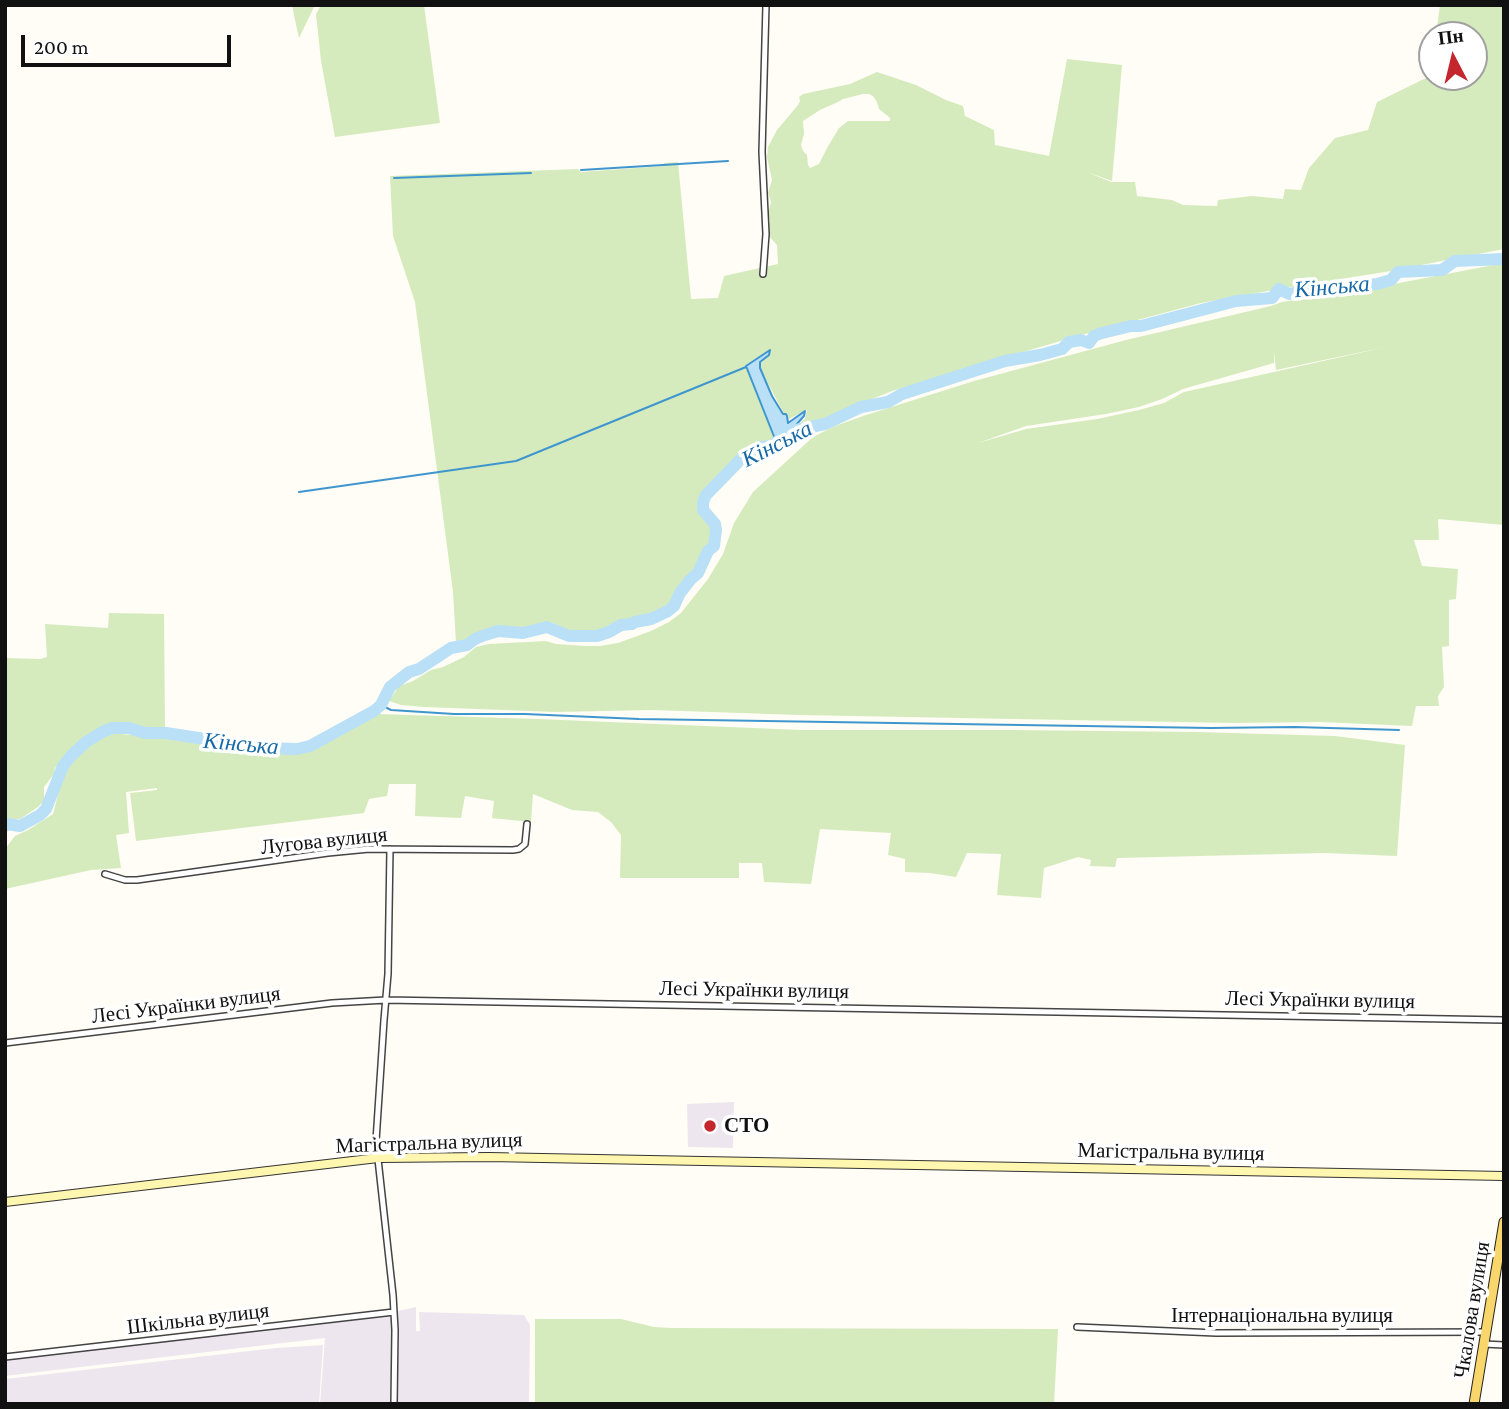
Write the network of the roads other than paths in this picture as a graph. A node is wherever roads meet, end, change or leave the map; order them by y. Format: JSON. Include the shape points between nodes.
{"nodes":[{"id":1,"x":766,"y":5,"type":"edge"},
{"id":2,"x":763,"y":274,"type":"dead end"},
{"id":3,"x":527,"y":824,"type":"dead end"},
{"id":4,"x":390,"y":849,"type":"junction"},
{"id":5,"x":105,"y":874,"type":"dead end"},
{"id":6,"x":386,"y":1000,"type":"junction"},
{"id":7,"x":1504,"y":1020,"type":"edge"},
{"id":8,"x":5,"y":1043,"type":"edge"},
{"id":9,"x":378,"y":1158,"type":"junction"},
{"id":10,"x":1504,"y":1176,"type":"edge"},
{"id":11,"x":5,"y":1202,"type":"edge"},
{"id":12,"x":1504,"y":1222,"type":"edge"},
{"id":13,"x":394,"y":1312,"type":"junction"},
{"id":14,"x":1077,"y":1327,"type":"dead end"},
{"id":15,"x":1486,"y":1332,"type":"junction"},
{"id":16,"x":1485,"y":1344,"type":"junction"},
{"id":17,"x":1504,"y":1345,"type":"edge"},
{"id":18,"x":5,"y":1357,"type":"edge"},
{"id":19,"x":394,"y":1404,"type":"edge"},
{"id":20,"x":1474,"y":1404,"type":"edge"}],
"edges":[{"from":1,"to":2,"type":"street"},
{"from":3,"to":4,"type":"street","name":"Лугова вулиця","via":[[525,844],[519,849]]},
{"from":4,"to":5,"type":"street","name":"Лугова вулиця","via":[[328,853],[137,880]]},
{"from":4,"to":6,"type":"street"},
{"from":6,"to":7,"type":"street","name":"Лесі Українки вулиця"},
{"from":6,"to":8,"type":"street","name":"Лесі Українки вулиця"},
{"from":6,"to":9,"type":"street"},
{"from":9,"to":10,"type":"main road","name":"Магістральна вулиця"},
{"from":9,"to":11,"type":"main road","name":"Магістральна вулиця"},
{"from":9,"to":13,"type":"street"},
{"from":12,"to":15,"type":"main road","name":"Чкалова вулиця"},
{"from":13,"to":18,"type":"street","name":"Шкільна вулиця"},
{"from":13,"to":19,"type":"street"},
{"from":14,"to":15,"type":"street","name":"Інтернаціональна вулиця","via":[[1216,1333]]},
{"from":15,"to":16,"type":"main road","name":"Чкалова вулиця"},
{"from":16,"to":17,"type":"street"},
{"from":16,"to":20,"type":"main road","name":"Чкалова вулиця"}]}
